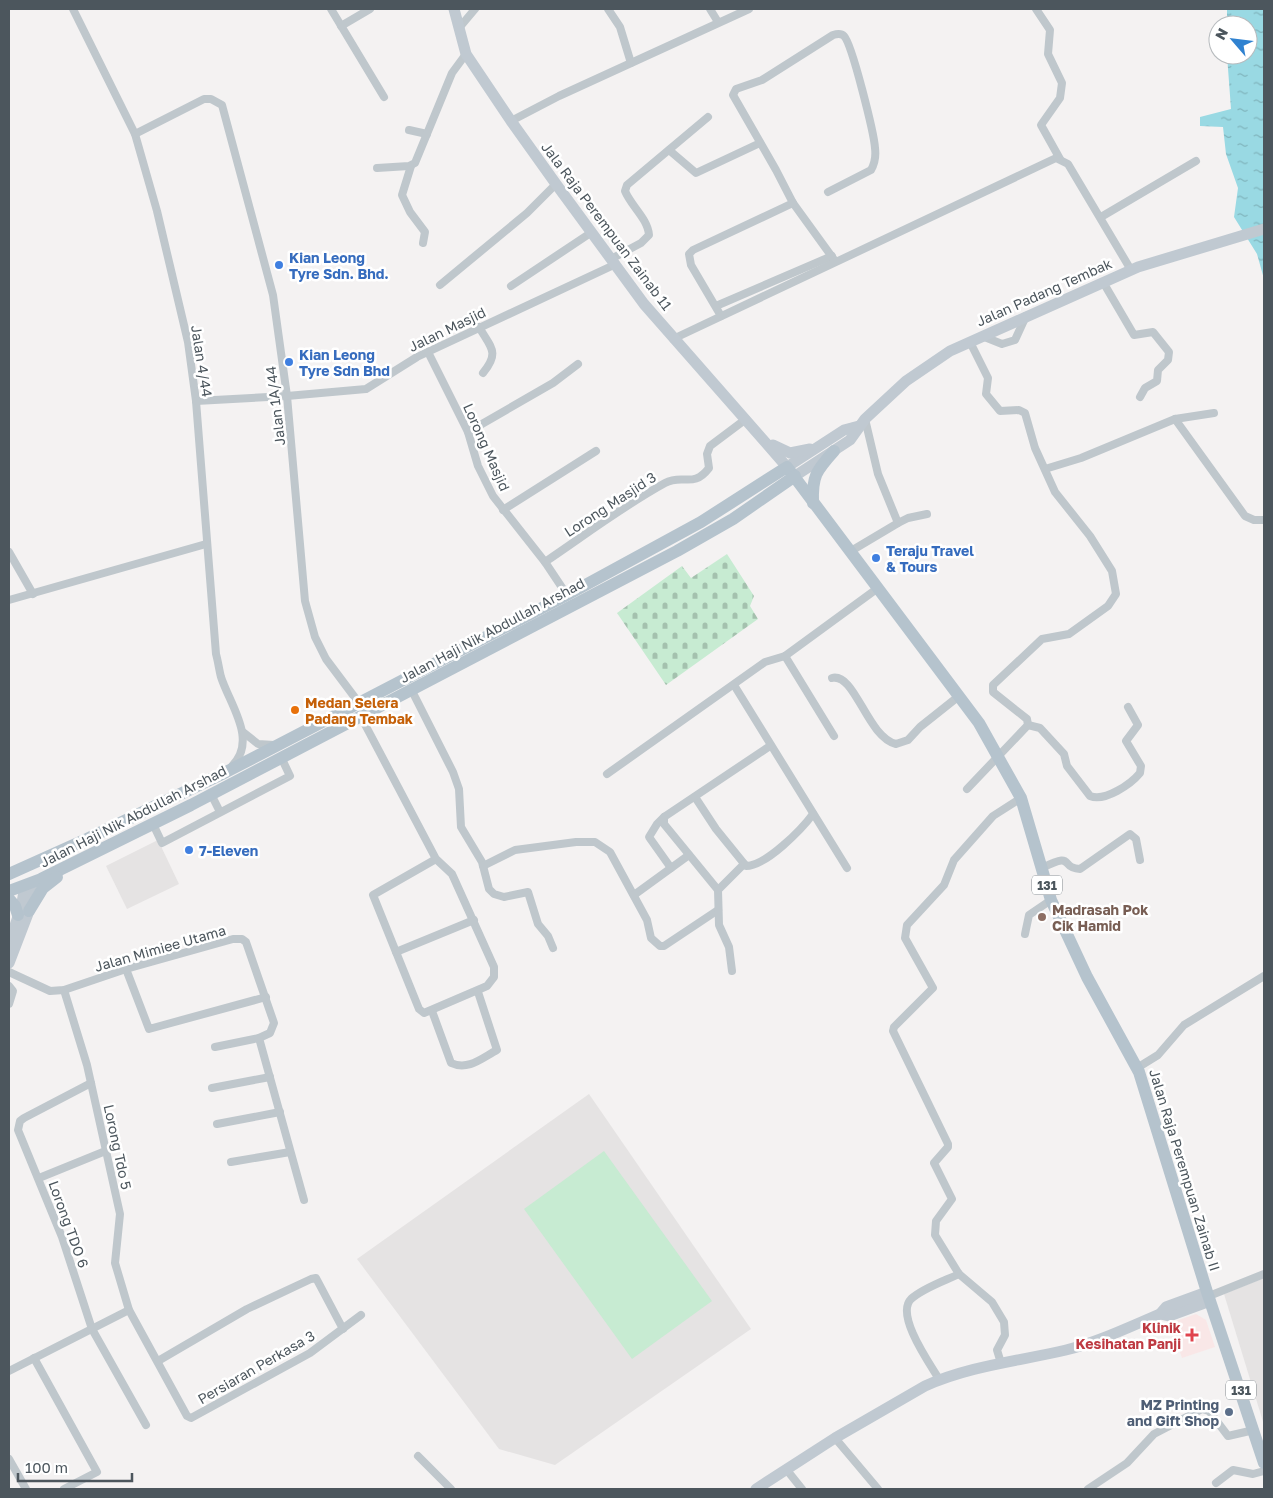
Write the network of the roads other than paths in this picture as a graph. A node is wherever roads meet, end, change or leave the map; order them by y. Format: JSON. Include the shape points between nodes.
{"nodes":[{"id":1,"x":73,"y":9,"type":"edge"},
{"id":2,"x":331,"y":9,"type":"edge"},
{"id":3,"x":370,"y":9,"type":"edge"},
{"id":4,"x":454,"y":9,"type":"edge"},
{"id":5,"x":476,"y":9,"type":"edge"},
{"id":6,"x":608,"y":9,"type":"edge"},
{"id":7,"x":710,"y":9,"type":"edge"},
{"id":8,"x":749,"y":9,"type":"edge"},
{"id":9,"x":1036,"y":9,"type":"edge"},
{"id":10,"x":718,"y":22,"type":"junction"},
{"id":11,"x":341,"y":26,"type":"junction"},
{"id":12,"x":460,"y":28,"type":"junction"},
{"id":13,"x":466,"y":54,"type":"junction"},
{"id":14,"x":631,"y":63,"type":"junction"},
{"id":15,"x":384,"y":97,"type":"dead end"},
{"id":16,"x":708,"y":117,"type":"dead end"},
{"id":17,"x":510,"y":121,"type":"junction"},
{"id":18,"x":409,"y":130,"type":"dead end"},
{"id":19,"x":135,"y":134,"type":"junction"},
{"id":20,"x":427,"y":134,"type":"junction"},
{"id":21,"x":760,"y":143,"type":"junction"},
{"id":22,"x":668,"y":150,"type":"junction"},
{"id":23,"x":1060,"y":159,"type":"junction"},
{"id":24,"x":1196,"y":161,"type":"dead end"},
{"id":25,"x":411,"y":166,"type":"junction"},
{"id":26,"x":377,"y":168,"type":"dead end"},
{"id":27,"x":556,"y":184,"type":"junction"},
{"id":28,"x":828,"y":192,"type":"dead end"},
{"id":29,"x":793,"y":203,"type":"junction"},
{"id":30,"x":1100,"y":217,"type":"junction"},
{"id":31,"x":1264,"y":229,"type":"edge"},
{"id":32,"x":592,"y":232,"type":"junction"},
{"id":33,"x":423,"y":243,"type":"dead end"},
{"id":34,"x":834,"y":259,"type":"junction"},
{"id":35,"x":614,"y":261,"type":"junction"},
{"id":36,"x":1131,"y":270,"type":"junction"},
{"id":37,"x":1103,"y":282,"type":"junction"},
{"id":38,"x":440,"y":285,"type":"dead end"},
{"id":39,"x":511,"y":286,"type":"dead end"},
{"id":40,"x":716,"y":306,"type":"junction"},
{"id":41,"x":721,"y":316,"type":"junction"},
{"id":42,"x":1026,"y":316,"type":"junction"},
{"id":43,"x":479,"y":327,"type":"junction"},
{"id":44,"x":982,"y":336,"type":"junction"},
{"id":45,"x":673,"y":339,"type":"junction"},
{"id":46,"x":970,"y":342,"type":"junction"},
{"id":47,"x":428,"y":352,"type":"junction"},
{"id":48,"x":578,"y":364,"type":"dead end"},
{"id":49,"x":483,"y":373,"type":"dead end"},
{"id":50,"x":287,"y":396,"type":"junction"},
{"id":51,"x":1140,"y":397,"type":"dead end"},
{"id":52,"x":196,"y":401,"type":"junction"},
{"id":53,"x":1214,"y":413,"type":"dead end"},
{"id":54,"x":746,"y":419,"type":"junction"},
{"id":55,"x":1175,"y":419,"type":"junction"},
{"id":56,"x":862,"y":422,"type":"junction"},
{"id":57,"x":468,"y":432,"type":"junction"},
{"id":58,"x":767,"y":442,"type":"junction"},
{"id":59,"x":829,"y":448,"type":"junction"},
{"id":60,"x":596,"y":451,"type":"dead end"},
{"id":61,"x":1045,"y":469,"type":"junction"},
{"id":62,"x":791,"y":472,"type":"junction"},
{"id":63,"x":814,"y":504,"type":"junction"},
{"id":64,"x":503,"y":510,"type":"junction"},
{"id":65,"x":927,"y":514,"type":"dead end"},
{"id":66,"x":1264,"y":520,"type":"edge"},
{"id":67,"x":898,"y":523,"type":"junction"},
{"id":68,"x":206,"y":544,"type":"junction"},
{"id":69,"x":851,"y":551,"type":"junction"},
{"id":70,"x":9,"y":552,"type":"edge"},
{"id":71,"x":546,"y":562,"type":"junction"},
{"id":72,"x":878,"y":588,"type":"junction"},
{"id":73,"x":33,"y":594,"type":"junction"},
{"id":74,"x":567,"y":595,"type":"junction"},
{"id":75,"x":9,"y":600,"type":"edge"},
{"id":76,"x":785,"y":656,"type":"junction"},
{"id":77,"x":832,"y":678,"type":"dead end"},
{"id":78,"x":734,"y":685,"type":"junction"},
{"id":79,"x":411,"y":689,"type":"junction"},
{"id":80,"x":959,"y":696,"type":"junction"},
{"id":81,"x":1128,"y":707,"type":"dead end"},
{"id":82,"x":359,"y":709,"type":"junction"},
{"id":83,"x":1028,"y":724,"type":"junction"},
{"id":84,"x":243,"y":732,"type":"junction"},
{"id":85,"x":834,"y":736,"type":"dead end"},
{"id":86,"x":276,"y":744,"type":"junction"},
{"id":87,"x":770,"y":746,"type":"junction"},
{"id":88,"x":999,"y":756,"type":"junction"},
{"id":89,"x":281,"y":757,"type":"junction"},
{"id":90,"x":226,"y":772,"type":"junction"},
{"id":91,"x":607,"y":774,"type":"dead end"},
{"id":92,"x":967,"y":789,"type":"dead end"},
{"id":93,"x":211,"y":794,"type":"junction"},
{"id":94,"x":695,"y":797,"type":"junction"},
{"id":95,"x":1021,"y":798,"type":"junction"},
{"id":96,"x":220,"y":812,"type":"junction"},
{"id":97,"x":814,"y":814,"type":"junction"},
{"id":98,"x":664,"y":817,"type":"junction"},
{"id":99,"x":153,"y":824,"type":"junction"},
{"id":100,"x":87,"y":839,"type":"junction"},
{"id":101,"x":690,"y":855,"type":"junction"},
{"id":102,"x":436,"y":858,"type":"junction"},
{"id":103,"x":1140,"y":860,"type":"dead end"},
{"id":104,"x":77,"y":862,"type":"junction"},
{"id":105,"x":744,"y":864,"type":"junction"},
{"id":106,"x":483,"y":866,"type":"junction"},
{"id":107,"x":671,"y":868,"type":"junction"},
{"id":108,"x":847,"y":868,"type":"dead end"},
{"id":109,"x":1042,"y":868,"type":"junction"},
{"id":110,"x":9,"y":874,"type":"edge"},
{"id":111,"x":9,"y":880,"type":"edge"},
{"id":112,"x":29,"y":882,"type":"junction"},
{"id":113,"x":718,"y":890,"type":"junction"},
{"id":114,"x":9,"y":891,"type":"edge"},
{"id":115,"x":634,"y":896,"type":"junction"},
{"id":116,"x":9,"y":899,"type":"edge"},
{"id":117,"x":1051,"y":900,"type":"junction"},
{"id":118,"x":718,"y":910,"type":"junction"},
{"id":119,"x":24,"y":913,"type":"junction"},
{"id":120,"x":474,"y":920,"type":"junction"},
{"id":121,"x":1025,"y":934,"type":"dead end"},
{"id":122,"x":9,"y":942,"type":"edge"},
{"id":123,"x":553,"y":948,"type":"dead end"},
{"id":124,"x":396,"y":952,"type":"junction"},
{"id":125,"x":9,"y":963,"type":"edge"},
{"id":126,"x":126,"y":969,"type":"junction"},
{"id":127,"x":9,"y":972,"type":"edge"},
{"id":128,"x":732,"y":972,"type":"dead end"},
{"id":129,"x":1264,"y":976,"type":"edge"},
{"id":130,"x":9,"y":986,"type":"edge"},
{"id":131,"x":64,"y":990,"type":"junction"},
{"id":132,"x":478,"y":992,"type":"junction"},
{"id":133,"x":266,"y":997,"type":"junction"},
{"id":134,"x":9,"y":1004,"type":"edge"},
{"id":135,"x":432,"y":1011,"type":"junction"},
{"id":136,"x":259,"y":1038,"type":"junction"},
{"id":137,"x":216,"y":1046,"type":"dead end"},
{"id":138,"x":1137,"y":1068,"type":"junction"},
{"id":139,"x":270,"y":1077,"type":"junction"},
{"id":140,"x":91,"y":1083,"type":"junction"},
{"id":141,"x":212,"y":1088,"type":"dead end"},
{"id":142,"x":280,"y":1112,"type":"junction"},
{"id":143,"x":217,"y":1124,"type":"dead end"},
{"id":144,"x":108,"y":1150,"type":"junction"},
{"id":145,"x":290,"y":1152,"type":"junction"},
{"id":146,"x":231,"y":1162,"type":"dead end"},
{"id":147,"x":39,"y":1178,"type":"junction"},
{"id":148,"x":304,"y":1200,"type":"dead end"},
{"id":149,"x":958,"y":1274,"type":"junction"},
{"id":150,"x":1264,"y":1274,"type":"edge"},
{"id":151,"x":1209,"y":1296,"type":"junction"},
{"id":152,"x":129,"y":1310,"type":"junction"},
{"id":153,"x":362,"y":1315,"type":"dead end"},
{"id":154,"x":92,"y":1329,"type":"junction"},
{"id":155,"x":343,"y":1329,"type":"junction"},
{"id":156,"x":34,"y":1358,"type":"junction"},
{"id":157,"x":9,"y":1360,"type":"edge"},
{"id":158,"x":158,"y":1361,"type":"junction"},
{"id":159,"x":1001,"y":1363,"type":"junction"},
{"id":160,"x":11,"y":1370,"type":"edge"},
{"id":161,"x":939,"y":1379,"type":"junction"},
{"id":162,"x":146,"y":1425,"type":"dead end"},
{"id":163,"x":1254,"y":1430,"type":"junction"},
{"id":164,"x":836,"y":1438,"type":"junction"},
{"id":165,"x":418,"y":1456,"type":"dead end"},
{"id":166,"x":9,"y":1459,"type":"edge"},
{"id":167,"x":1264,"y":1463,"type":"edge"},
{"id":168,"x":786,"y":1469,"type":"junction"},
{"id":169,"x":1264,"y":1471,"type":"edge"},
{"id":170,"x":1216,"y":1483,"type":"dead end"},
{"id":171,"x":26,"y":1489,"type":"edge"},
{"id":172,"x":64,"y":1489,"type":"edge"},
{"id":173,"x":451,"y":1489,"type":"edge"},
{"id":174,"x":756,"y":1489,"type":"edge"},
{"id":175,"x":802,"y":1489,"type":"edge"},
{"id":176,"x":878,"y":1489,"type":"edge"},
{"id":177,"x":1088,"y":1489,"type":"edge"}],
"edges":[{"from":1,"to":19,"type":"street","name":"Jalan 4/44"},
{"from":2,"to":11,"type":"street"},
{"from":3,"to":11,"type":"street"},
{"from":4,"to":12,"type":"main road","name":"Jala Raja Perempuan Zainab 11"},
{"from":5,"to":12,"type":"street"},
{"from":6,"to":14,"type":"street","via":[[620,27]]},
{"from":7,"to":10,"type":"street"},
{"from":8,"to":10,"type":"street"},
{"from":9,"to":23,"type":"street","via":[[1050,30],[1048,54],[1062,83],[1060,98],[1041,125]]},
{"from":10,"to":14,"type":"street"},
{"from":11,"to":15,"type":"street"},
{"from":12,"to":13,"type":"main road","name":"Jala Raja Perempuan Zainab 11"},
{"from":13,"to":17,"type":"main road","name":"Jala Raja Perempuan Zainab 11"},
{"from":13,"to":20,"type":"street","via":[[452,73]]},
{"from":14,"to":17,"type":"street"},
{"from":16,"to":22,"type":"street"},
{"from":17,"to":27,"type":"main road","name":"Jala Raja Perempuan Zainab 11"},
{"from":18,"to":20,"type":"street"},
{"from":19,"to":50,"type":"street","name":"Jalan 1A/44","via":[[204,99],[216,100],[222,105],[273,295]]},
{"from":19,"to":52,"type":"street","name":"Jalan 4/44","via":[[188,342]]},
{"from":20,"to":25,"type":"street","via":[[416,162]]},
{"from":21,"to":22,"type":"street","via":[[696,173]]},
{"from":21,"to":28,"type":"street","via":[[733,95],[736,88],[762,80],[833,35],[843,36],[858,78],[873,138],[875,163],[871,170]]},
{"from":21,"to":29,"type":"street"},
{"from":22,"to":35,"type":"street","name":"Jalan Masjid","via":[[627,185],[625,191],[649,229],[648,238]]},
{"from":23,"to":30,"type":"street","via":[[1068,164]]},
{"from":23,"to":34,"type":"street","via":[[1050,160]]},
{"from":24,"to":30,"type":"street"},
{"from":25,"to":26,"type":"street"},
{"from":25,"to":33,"type":"street","via":[[402,195],[425,232]]},
{"from":27,"to":32,"type":"main road","name":"Jala Raja Perempuan Zainab 11"},
{"from":27,"to":38,"type":"street","via":[[527,213]]},
{"from":29,"to":34,"type":"street"},
{"from":29,"to":40,"type":"street","via":[[693,250],[688,258]]},
{"from":30,"to":36,"type":"street"},
{"from":31,"to":36,"type":"main road","name":"Jalan Padang Tembak"},
{"from":32,"to":35,"type":"main road","name":"Jala Raja Perempuan Zainab 11"},
{"from":32,"to":39,"type":"street"},
{"from":34,"to":40,"type":"street"},
{"from":34,"to":41,"type":"street"},
{"from":35,"to":43,"type":"street","name":"Jalan Masjid"},
{"from":35,"to":45,"type":"main road","name":"Jala Raja Perempuan Zainab 11"},
{"from":36,"to":37,"type":"main road","name":"Jalan Padang Tembak"},
{"from":37,"to":42,"type":"main road","name":"Jalan Padang Tembak"},
{"from":37,"to":51,"type":"street","via":[[1134,335],[1153,332],[1169,352],[1168,360],[1158,370],[1157,381],[1144,388]]},
{"from":40,"to":41,"type":"street"},
{"from":41,"to":45,"type":"street"},
{"from":42,"to":44,"type":"main road","name":"Jalan Padang Tembak"},
{"from":42,"to":44,"type":"street","via":[[1015,340],[1002,344]]},
{"from":43,"to":47,"type":"street","name":"Jalan Masjid"},
{"from":43,"to":49,"type":"street","via":[[494,352],[493,361]]},
{"from":44,"to":46,"type":"main road","name":"Jalan Padang Tembak"},
{"from":45,"to":54,"type":"main road","name":"Jala Raja Perempuan Zainab 11"},
{"from":46,"to":56,"type":"main road","name":"Jalan Padang Tembak","via":[[926,366]]},
{"from":46,"to":61,"type":"street","via":[[989,381],[986,394],[1000,411],[1019,410],[1025,413]]},
{"from":47,"to":50,"type":"street","name":"Jalan Masjid","via":[[366,388]]},
{"from":47,"to":57,"type":"street","name":"Lorong Masjid"},
{"from":48,"to":57,"type":"street","via":[[553,383]]},
{"from":50,"to":52,"type":"street","name":"Jalan Masjid"},
{"from":50,"to":82,"type":"street","name":"Jalan 1A/44","via":[[305,601],[319,644]]},
{"from":52,"to":68,"type":"street","name":"Jalan 4/44"},
{"from":53,"to":55,"type":"street"},
{"from":54,"to":58,"type":"main road","name":"Jala Raja Perempuan Zainab 11"},
{"from":54,"to":71,"type":"street","name":"Lorong Masjid 3","via":[[710,446],[707,454],[709,468],[697,479],[676,478],[666,482]]},
{"from":55,"to":61,"type":"street","via":[[1081,458]]},
{"from":55,"to":66,"type":"street","via":[[1245,516]]},
{"from":56,"to":59,"type":"main road","name":"Jalan Padang Tembak","via":[[850,440]]},
{"from":56,"to":67,"type":"street"},
{"from":57,"to":64,"type":"street","name":"Lorong Masjid","via":[[478,466]]},
{"from":58,"to":59,"type":"main road","via":[[790,453]]},
{"from":58,"to":62,"type":"main road","name":"Jala Raja Perempuan Zainab 11"},
{"from":59,"to":62,"type":"main road","name":"Jalan Padang Tembak"},
{"from":59,"to":63,"type":"main road","via":[[812,484]]},
{"from":60,"to":64,"type":"street"},
{"from":61,"to":83,"type":"street","via":[[1062,504],[1090,536],[1112,571],[1116,594],[1108,606],[1069,634],[1042,639],[993,686],[993,692],[1027,719]]},
{"from":62,"to":63,"type":"main road","name":"Jalan Raja Perempuan Zainab II","number":"131"},
{"from":62,"to":74,"type":"main road","name":"Jalan Haji Nik Abdullah Arshad"},
{"from":62,"to":79,"type":"main road","name":"Jalan Haji Nik Abdullah Arshad","via":[[733,518],[677,551]]},
{"from":63,"to":69,"type":"main road","name":"Jalan Raja Perempuan Zainab II","number":"131"},
{"from":64,"to":71,"type":"street","name":"Lorong Masjid"},
{"from":65,"to":67,"type":"street"},
{"from":67,"to":69,"type":"street"},
{"from":68,"to":73,"type":"street"},
{"from":68,"to":84,"type":"street","name":"Jalan 4/44","via":[[216,654],[221,677]]},
{"from":69,"to":72,"type":"main road","name":"Jalan Raja Perempuan Zainab II","number":"131"},
{"from":70,"to":73,"type":"street"},
{"from":71,"to":74,"type":"street","name":"Lorong Masjid"},
{"from":72,"to":76,"type":"street"},
{"from":72,"to":80,"type":"main road","name":"Jalan Raja Perempuan Zainab II","number":"131"},
{"from":73,"to":75,"type":"street"},
{"from":74,"to":82,"type":"main road","name":"Jalan Haji Nik Abdullah Arshad"},
{"from":76,"to":78,"type":"street","via":[[765,662]]},
{"from":76,"to":85,"type":"street"},
{"from":77,"to":80,"type":"street","via":[[844,679],[873,728],[896,744],[908,740]]},
{"from":78,"to":87,"type":"street"},
{"from":78,"to":91,"type":"street"},
{"from":79,"to":82,"type":"main road","name":"Jalan Haji Nik Abdullah Arshad"},
{"from":79,"to":106,"type":"street","via":[[453,772],[459,789],[462,827]]},
{"from":80,"to":88,"type":"main road","name":"Jalan Raja Perempuan Zainab II","number":"131"},
{"from":81,"to":83,"type":"street","via":[[1138,725],[1126,741],[1141,766],[1140,773],[1100,798],[1090,796],[1067,766],[1064,754],[1040,728]]},
{"from":82,"to":86,"type":"main road","name":"Jalan Haji Nik Abdullah Arshad"},
{"from":82,"to":89,"type":"main road","name":"Jalan Haji Nik Abdullah Arshad"},
{"from":82,"to":102,"type":"street","name":"Jalan 1A/44"},
{"from":83,"to":88,"type":"street"},
{"from":84,"to":86,"type":"street","via":[[258,744]]},
{"from":84,"to":90,"type":"street","via":[[241,755]]},
{"from":86,"to":90,"type":"main road","name":"Jalan Haji Nik Abdullah Arshad"},
{"from":87,"to":94,"type":"street"},
{"from":87,"to":97,"type":"street"},
{"from":88,"to":92,"type":"street"},
{"from":88,"to":95,"type":"main road","name":"Jalan Raja Perempuan Zainab II","number":"131"},
{"from":89,"to":93,"type":"main road","name":"Jalan Haji Nik Abdullah Arshad"},
{"from":89,"to":96,"type":"street","via":[[290,776]]},
{"from":90,"to":100,"type":"main road","name":"Jalan Haji Nik Abdullah Arshad"},
{"from":93,"to":96,"type":"street"},
{"from":93,"to":99,"type":"main road","name":"Jalan Haji Nik Abdullah Arshad"},
{"from":94,"to":98,"type":"street"},
{"from":94,"to":105,"type":"street"},
{"from":95,"to":109,"type":"main road","name":"Jalan Raja Perempuan Zainab II","number":"131"},
{"from":95,"to":149,"type":"street","via":[[992,816],[954,860],[945,883],[907,924],[907,942],[933,988],[892,1031],[948,1144],[934,1166],[951,1196],[951,1203],[934,1228]]},
{"from":96,"to":99,"type":"street","via":[[162,843]]},
{"from":97,"to":105,"type":"street","via":[[791,840],[754,864]]},
{"from":97,"to":108,"type":"street"},
{"from":98,"to":101,"type":"street","via":[[664,824]]},
{"from":98,"to":107,"type":"street","via":[[649,837]]},
{"from":99,"to":104,"type":"main road","name":"Jalan Haji Nik Abdullah Arshad"},
{"from":100,"to":110,"type":"main road","name":"Jalan Haji Nik Abdullah Arshad"},
{"from":100,"to":112,"type":"main road","via":[[38,869]]},
{"from":101,"to":107,"type":"street"},
{"from":101,"to":113,"type":"street"},
{"from":102,"to":120,"type":"street","name":"Jalan 1A/44","via":[[452,874]]},
{"from":102,"to":124,"type":"street","via":[[373,895]]},
{"from":103,"to":109,"type":"street","via":[[1136,839],[1130,834],[1080,869],[1060,859]]},
{"from":104,"to":112,"type":"main road","name":"Jalan Haji Nik Abdullah Arshad"},
{"from":104,"to":119,"type":"main road","via":[[43,888]]},
{"from":105,"to":113,"type":"street"},
{"from":106,"to":115,"type":"street","via":[[515,850],[595,842],[610,852]]},
{"from":106,"to":123,"type":"street","via":[[494,894],[504,898],[523,891],[530,895],[538,922]]},
{"from":107,"to":115,"type":"street"},
{"from":109,"to":117,"type":"main road","name":"Jalan Raja Perempuan Zainab II","number":"131"},
{"from":111,"to":112,"type":"main road"},
{"from":112,"to":114,"type":"main road","name":"Jalan Haji Nik Abdullah Arshad"},
{"from":112,"to":119,"type":"main road"},
{"from":113,"to":118,"type":"street"},
{"from":115,"to":118,"type":"street","via":[[647,920],[651,938],[660,946]]},
{"from":116,"to":119,"type":"main road"},
{"from":117,"to":121,"type":"street","via":[[1029,915]]},
{"from":117,"to":138,"type":"main road","name":"Jalan Raja Perempuan Zainab II","number":"131","via":[[1087,977]]},
{"from":118,"to":128,"type":"street","via":[[719,925],[729,947]]},
{"from":119,"to":122,"type":"main road"},
{"from":119,"to":125,"type":"main road"},
{"from":120,"to":124,"type":"street"},
{"from":120,"to":132,"type":"street","name":"Jalan 1A/44","via":[[494,967],[494,977]]},
{"from":124,"to":135,"type":"street","via":[[419,1009],[424,1013]]},
{"from":126,"to":131,"type":"street","name":"Jalan Mimiee Utama"},
{"from":126,"to":133,"type":"street","name":"Jalan Mimiee Utama","via":[[242,939],[246,942]]},
{"from":126,"to":133,"type":"street","via":[[149,1029]]},
{"from":127,"to":131,"type":"street","name":"Jalan Mimiee Utama","via":[[50,991]]},
{"from":129,"to":138,"type":"street","via":[[1184,1025],[1158,1055]]},
{"from":130,"to":134,"type":"street","via":[[13,991]]},
{"from":131,"to":140,"type":"street","name":"Lorong Tdo 5"},
{"from":132,"to":135,"type":"street"},
{"from":132,"to":135,"type":"street","via":[[497,1050],[468,1066],[451,1063]]},
{"from":133,"to":136,"type":"street","name":"Jalan Mimiee Utama","via":[[274,1023],[270,1033]]},
{"from":136,"to":137,"type":"street"},
{"from":136,"to":139,"type":"street"},
{"from":138,"to":151,"type":"main road","name":"Jalan Raja Perempuan Zainab II","number":"131"},
{"from":139,"to":141,"type":"street"},
{"from":139,"to":142,"type":"street"},
{"from":140,"to":144,"type":"street","name":"Lorong Tdo 5"},
{"from":140,"to":147,"type":"street","name":"Lorong TDO 6","via":[[20,1121],[18,1130]]},
{"from":142,"to":143,"type":"street"},
{"from":142,"to":145,"type":"street"},
{"from":144,"to":147,"type":"street"},
{"from":144,"to":152,"type":"street","name":"Lorong Tdo 5","via":[[120,1214],[115,1263]]},
{"from":145,"to":146,"type":"street"},
{"from":145,"to":148,"type":"street"},
{"from":147,"to":154,"type":"street","name":"Lorong TDO 6"},
{"from":149,"to":159,"type":"street","via":[[992,1302],[1004,1322],[1004,1335],[997,1350]]},
{"from":149,"to":161,"type":"street","via":[[917,1294],[906,1310],[911,1330]]},
{"from":150,"to":151,"type":"street"},
{"from":151,"to":159,"type":"main road","via":[[1168,1316],[1160,1314],[1068,1350]]},
{"from":151,"to":163,"type":"main road","name":"Jalan Raja Perempuan Zainab II","number":"131"},
{"from":152,"to":154,"type":"street"},
{"from":152,"to":158,"type":"street","name":"Persiaran Perkasa 3"},
{"from":153,"to":155,"type":"street","name":"Persiaran Perkasa 3"},
{"from":154,"to":156,"type":"street"},
{"from":154,"to":162,"type":"street","name":"Lorong TDO 6"},
{"from":155,"to":158,"type":"street","via":[[316,1278],[247,1309]]},
{"from":155,"to":158,"type":"street","name":"Persiaran Perkasa 3","via":[[310,1353],[190,1418]]},
{"from":156,"to":160,"type":"street"},
{"from":156,"to":172,"type":"street","via":[[97,1472]]},
{"from":157,"to":160,"type":"street"},
{"from":159,"to":161,"type":"main road"},
{"from":161,"to":164,"type":"main road"},
{"from":163,"to":167,"type":"main road","name":"Jalan Raja Perempuan Zainab II","number":"131"},
{"from":163,"to":177,"type":"street","via":[[1228,1436],[1209,1411],[1202,1409],[1154,1434],[1127,1463]]},
{"from":164,"to":168,"type":"main road"},
{"from":164,"to":176,"type":"street"},
{"from":165,"to":173,"type":"street"},
{"from":166,"to":171,"type":"street"},
{"from":168,"to":174,"type":"main road"},
{"from":168,"to":175,"type":"street"},
{"from":169,"to":170,"type":"street","via":[[1253,1474],[1233,1470]]}]}
